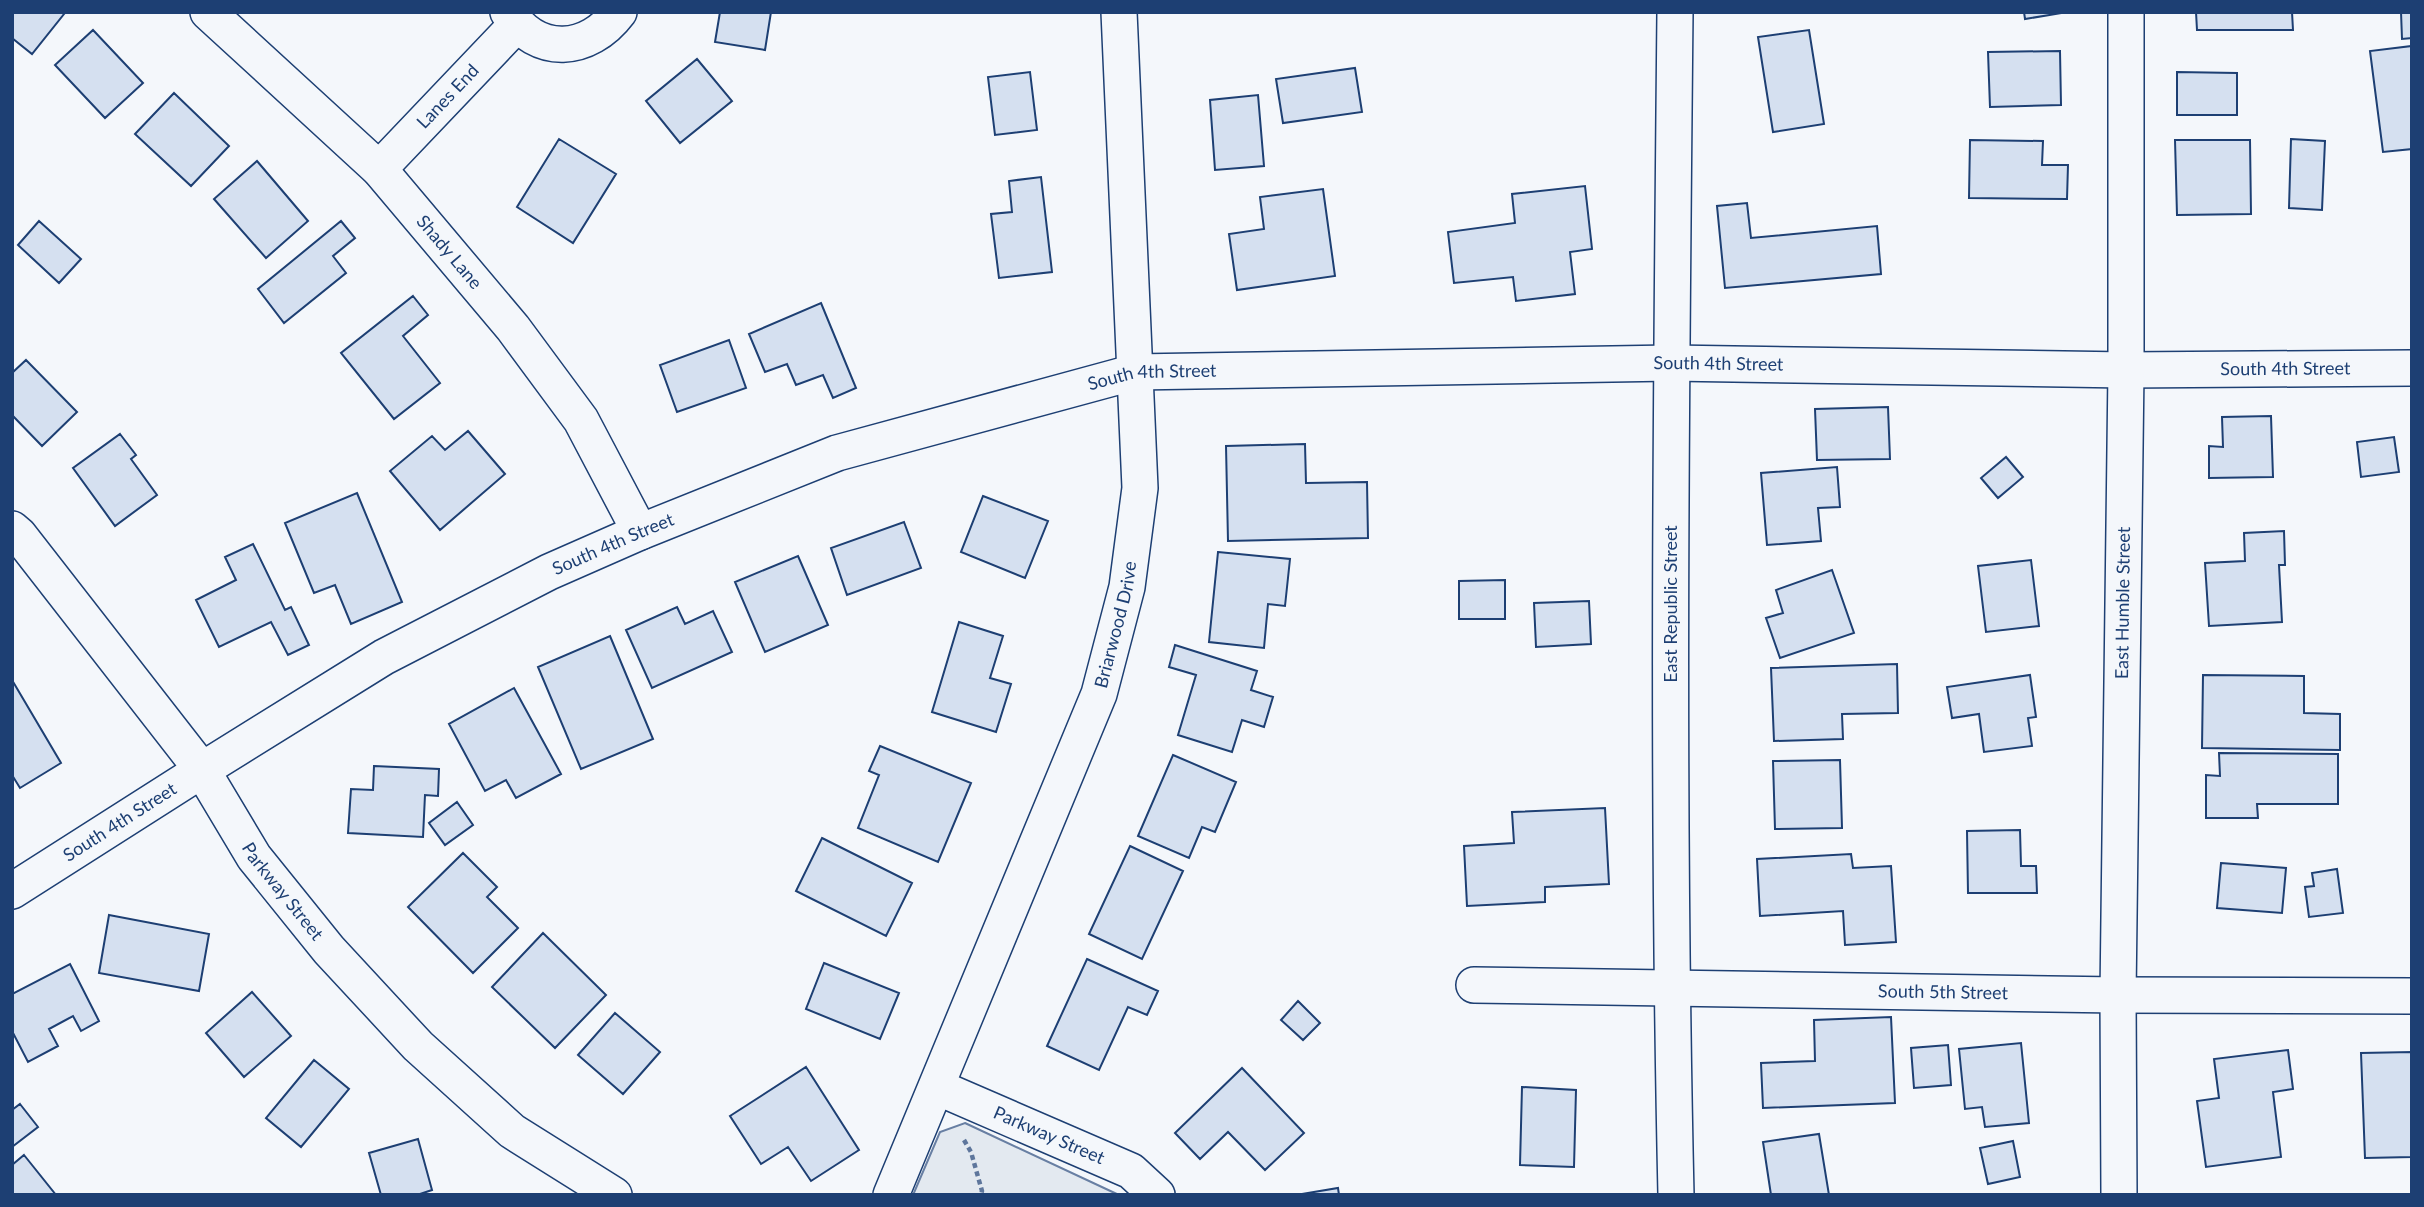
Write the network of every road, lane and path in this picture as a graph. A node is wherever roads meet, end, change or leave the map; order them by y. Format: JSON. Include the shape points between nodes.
{"nodes":[{"id":1,"x":208,"y":12,"type":"edge"},
{"id":2,"x":619,"y":12,"type":"edge"},
{"id":3,"x":1119,"y":12,"type":"edge"},
{"id":4,"x":1675,"y":12,"type":"edge"},
{"id":5,"x":2126,"y":12,"type":"edge"},
{"id":6,"x":512,"y":18,"type":"edge"},
{"id":7,"x":379,"y":169,"type":"junction"},
{"id":8,"x":1671,"y":363,"type":"junction"},
{"id":9,"x":2412,"y":368,"type":"edge"},
{"id":10,"x":2126,"y":370,"type":"junction"},
{"id":11,"x":1135,"y":372,"type":"junction"},
{"id":12,"x":12,"y":529,"type":"edge"},
{"id":13,"x":640,"y":532,"type":"junction"},
{"id":14,"x":202,"y":770,"type":"junction"},
{"id":15,"x":12,"y":891,"type":"edge"},
{"id":16,"x":1474,"y":985,"type":"dead end"},
{"id":17,"x":1671,"y":990,"type":"junction"},
{"id":18,"x":2118,"y":996,"type":"junction"},
{"id":19,"x":2412,"y":996,"type":"edge"},
{"id":20,"x":937,"y":1087,"type":"junction"},
{"id":21,"x":614,"y":1195,"type":"edge"},
{"id":22,"x":891,"y":1195,"type":"edge"},
{"id":23,"x":1157,"y":1195,"type":"edge"},
{"id":24,"x":1676,"y":1195,"type":"edge"},
{"id":25,"x":2119,"y":1195,"type":"edge"}],
"edges":[{"from":1,"to":7,"type":"street","name":"Shady Lane"},
{"from":2,"to":6,"type":"street","name":"Lanes End","via":[[590,40],[570,45],[532,37]]},
{"from":3,"to":11,"type":"street","name":"Briarwood Drive"},
{"from":4,"to":8,"type":"street","name":"East Republic Street"},
{"from":5,"to":10,"type":"street","name":"East Humble Street"},
{"from":6,"to":7,"type":"street","name":"Lanes End"},
{"from":7,"to":13,"type":"street","name":"Shady Lane","via":[[513,328],[581,420]]},
{"from":8,"to":10,"type":"street","name":"South 4th Street"},
{"from":8,"to":11,"type":"street","name":"South 4th Street"},
{"from":8,"to":17,"type":"street","name":"East Republic Street"},
{"from":9,"to":10,"type":"street","name":"South 4th Street"},
{"from":10,"to":18,"type":"street","name":"East Humble Street"},
{"from":11,"to":13,"type":"street","name":"South 4th Street","via":[[837,453]]},
{"from":11,"to":20,"type":"street","name":"Briarwood Drive","via":[[1140,488],[1127,587],[1099,694]]},
{"from":12,"to":14,"type":"street","name":"Parkway Street"},
{"from":13,"to":14,"type":"street","name":"South 4th Street","via":[[549,572],[384,657]]},
{"from":14,"to":15,"type":"street","name":"South 4th Street"},
{"from":14,"to":21,"type":"street","name":"Parkway Street","via":[[254,857],[329,950],[418,1046],[512,1131]]},
{"from":16,"to":17,"type":"street","name":"South 5th Street"},
{"from":17,"to":18,"type":"street","name":"South 5th Street"},
{"from":17,"to":24,"type":"street","name":"East Republic Street"},
{"from":18,"to":19,"type":"street","name":"South 5th Street"},
{"from":18,"to":25,"type":"street","name":"East Humble Street"},
{"from":20,"to":22,"type":"street","name":"Briarwood Drive"},
{"from":20,"to":23,"type":"street","name":"Parkway Street","via":[[1130,1171]]}]}
